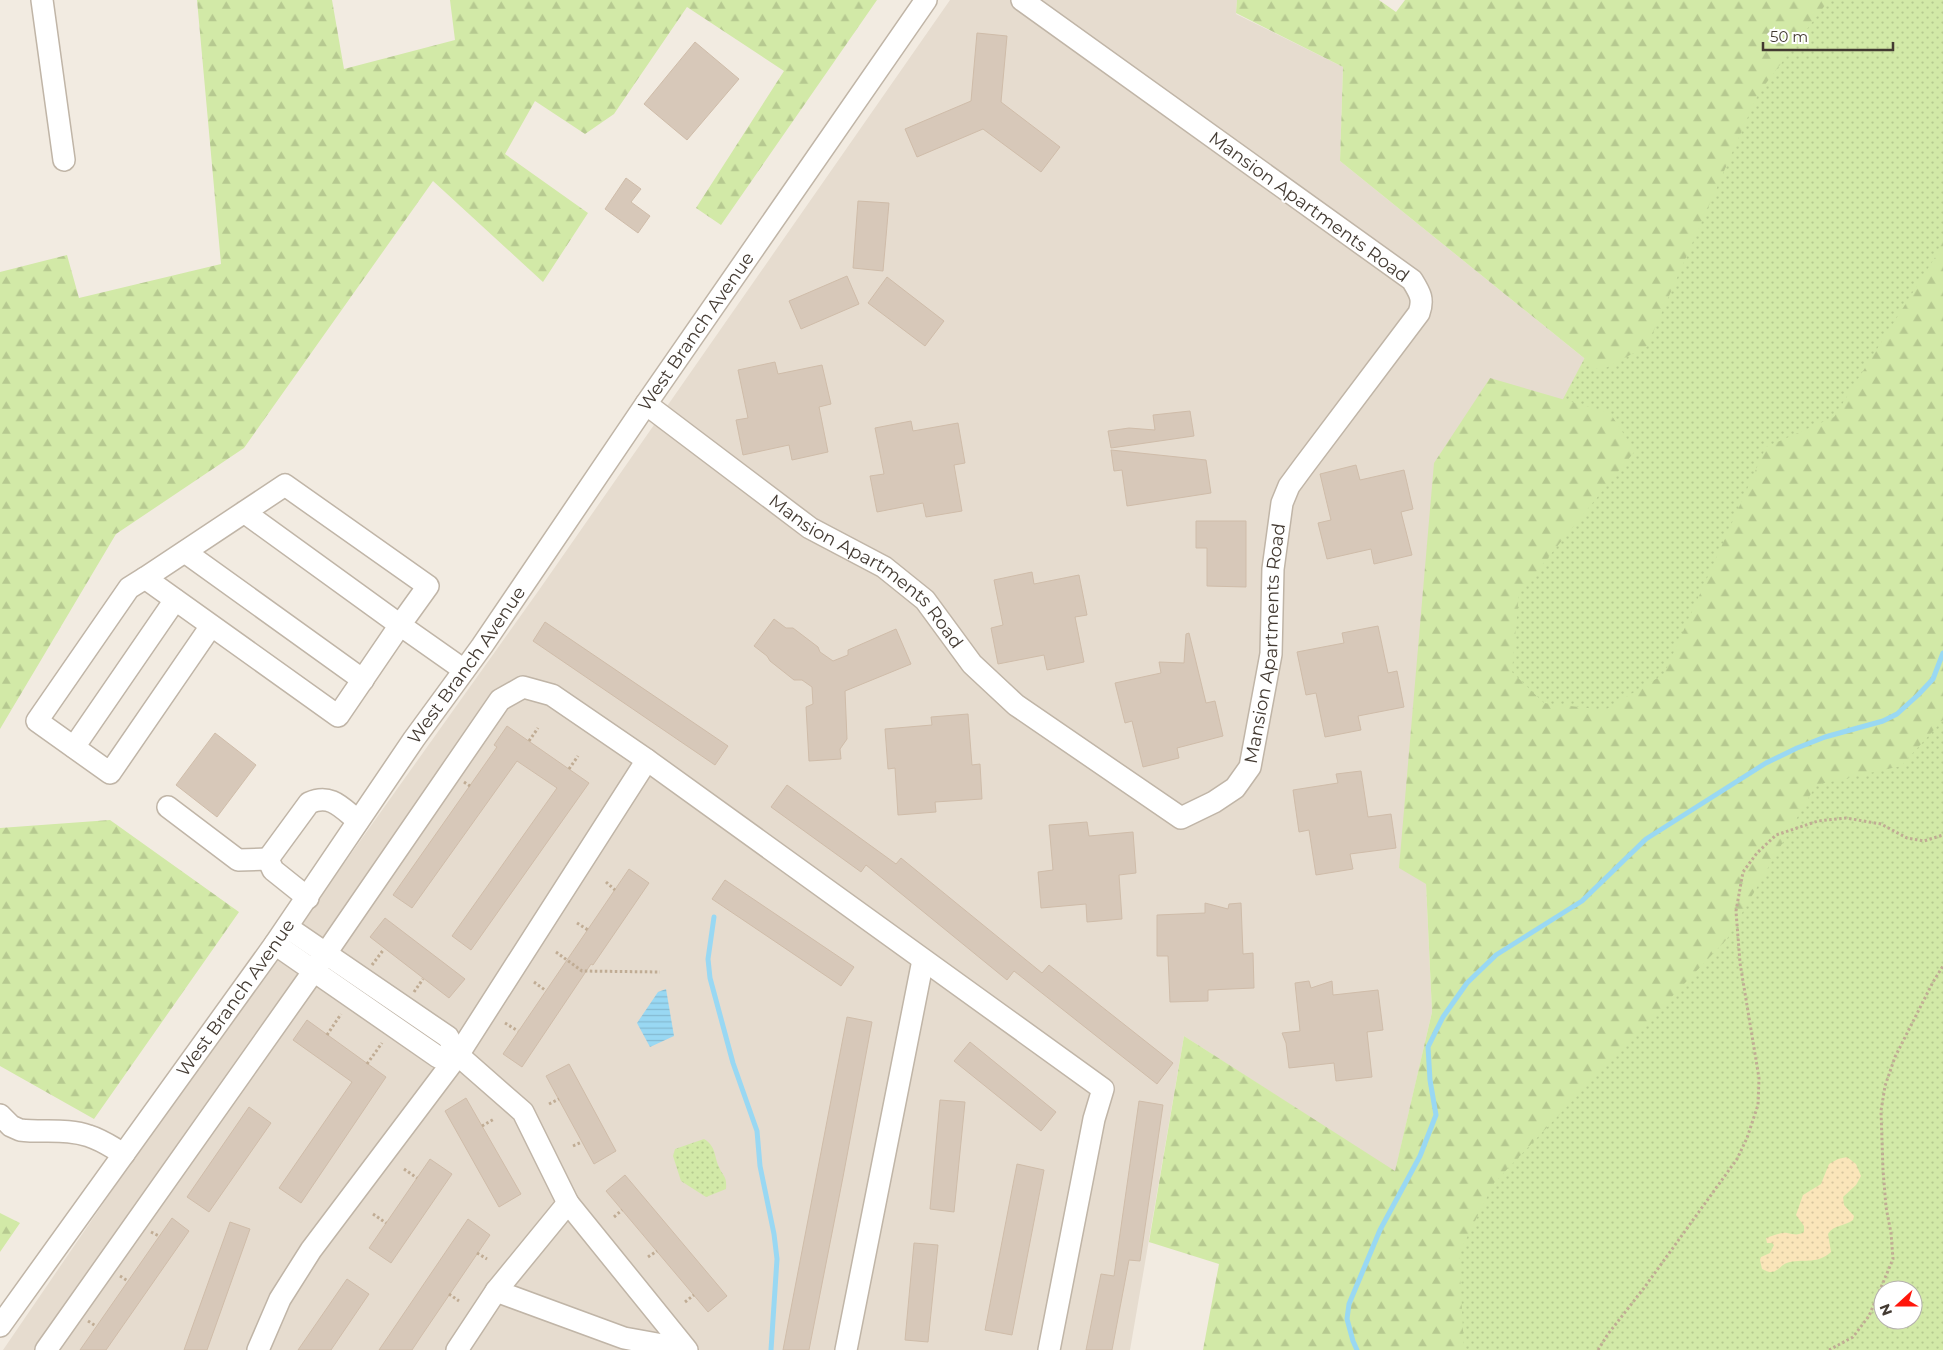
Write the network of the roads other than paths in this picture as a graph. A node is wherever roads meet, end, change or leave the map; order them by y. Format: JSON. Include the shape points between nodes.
{"nodes":[{"id":1,"x":42,"y":0,"type":"edge"},
{"id":2,"x":926,"y":0,"type":"edge"},
{"id":3,"x":1022,"y":0,"type":"edge"},
{"id":4,"x":64,"y":160,"type":"dead end"},
{"id":5,"x":646,"y":404,"type":"junction"},
{"id":6,"x":244,"y":512,"type":"junction"},
{"id":7,"x":185,"y":552,"type":"junction"},
{"id":8,"x":145,"y":578,"type":"junction"},
{"id":9,"x":175,"y":600,"type":"junction"},
{"id":10,"x":400,"y":625,"type":"junction"},
{"id":11,"x":211,"y":626,"type":"junction"},
{"id":12,"x":464,"y":670,"type":"junction"},
{"id":13,"x":363,"y":680,"type":"junction"},
{"id":14,"x":74,"y":748,"type":"junction"},
{"id":15,"x":646,"y":760,"type":"junction"},
{"id":16,"x":168,"y":807,"type":"dead end"},
{"id":17,"x":358,"y":821,"type":"junction"},
{"id":18,"x":268,"y":860,"type":"junction"},
{"id":19,"x":308,"y":898,"type":"junction"},
{"id":20,"x":288,"y":927,"type":"junction"},
{"id":21,"x":275,"y":944,"type":"junction"},
{"id":22,"x":326,"y":953,"type":"junction"},
{"id":23,"x":923,"y":960,"type":"junction"},
{"id":24,"x":313,"y":972,"type":"junction"},
{"id":25,"x":458,"y":1055,"type":"junction"},
{"id":26,"x":0,"y":1115,"type":"edge"},
{"id":27,"x":124,"y":1154,"type":"junction"},
{"id":28,"x":568,"y":1204,"type":"junction"},
{"id":29,"x":496,"y":1291,"type":"junction"},
{"id":30,"x":0,"y":1326,"type":"edge"},
{"id":31,"x":46,"y":1350,"type":"edge"},
{"id":32,"x":258,"y":1350,"type":"edge"},
{"id":33,"x":457,"y":1350,"type":"edge"},
{"id":34,"x":686,"y":1350,"type":"edge"},
{"id":35,"x":846,"y":1350,"type":"edge"},
{"id":36,"x":1049,"y":1350,"type":"edge"}],
"edges":[{"from":1,"to":4,"type":"street"},
{"from":2,"to":5,"type":"street","name":"West Branch Avenue"},
{"from":3,"to":5,"type":"street","name":"Mansion Apartments Road","via":[[1412,280],[1422,295],[1418,313],[1302,467],[1282,504],[1273,569],[1271,654],[1250,767],[1235,788],[1180,818],[1016,705],[972,664],[925,600],[884,567],[810,528]]},
{"from":5,"to":12,"type":"street","name":"West Branch Avenue"},
{"from":6,"to":7,"type":"street"},
{"from":6,"to":10,"type":"street"},
{"from":6,"to":10,"type":"street","via":[[285,485],[428,586]]},
{"from":7,"to":8,"type":"street"},
{"from":7,"to":13,"type":"street"},
{"from":8,"to":9,"type":"street"},
{"from":8,"to":14,"type":"street","via":[[129,588],[37,721]]},
{"from":9,"to":11,"type":"street"},
{"from":9,"to":14,"type":"street"},
{"from":10,"to":12,"type":"street"},
{"from":10,"to":13,"type":"street"},
{"from":11,"to":13,"type":"street","via":[[338,716]]},
{"from":11,"to":14,"type":"street","via":[[110,773]]},
{"from":12,"to":17,"type":"street","name":"West Branch Avenue"},
{"from":15,"to":22,"type":"street","via":[[552,695],[523,687],[500,700]]},
{"from":15,"to":23,"type":"street"},
{"from":15,"to":25,"type":"street"},
{"from":16,"to":18,"type":"street","via":[[238,860]]},
{"from":17,"to":18,"type":"street","via":[[331,800],[319,798],[309,803]]},
{"from":17,"to":19,"type":"street","name":"West Branch Avenue"},
{"from":18,"to":19,"type":"street","via":[[273,870]]},
{"from":19,"to":20,"type":"street","name":"West Branch Avenue"},
{"from":20,"to":21,"type":"street","name":"West Branch Avenue"},
{"from":20,"to":22,"type":"street"},
{"from":21,"to":24,"type":"street"},
{"from":21,"to":27,"type":"street","name":"West Branch Avenue"},
{"from":22,"to":24,"type":"street"},
{"from":22,"to":25,"type":"street","via":[[448,1037]]},
{"from":23,"to":35,"type":"street"},
{"from":23,"to":36,"type":"street","via":[[1103,1089],[1092,1129]]},
{"from":24,"to":25,"type":"street","via":[[438,1057]]},
{"from":24,"to":31,"type":"street"},
{"from":25,"to":28,"type":"street","via":[[523,1112]]},
{"from":25,"to":32,"type":"street","via":[[311,1250],[280,1300]]},
{"from":26,"to":27,"type":"street","via":[[20,1130],[76,1132]]},
{"from":27,"to":30,"type":"street","name":"West Branch Avenue"},
{"from":28,"to":29,"type":"street"},
{"from":28,"to":34,"type":"street"},
{"from":29,"to":33,"type":"street"},
{"from":29,"to":34,"type":"street","via":[[624,1338]]}]}
